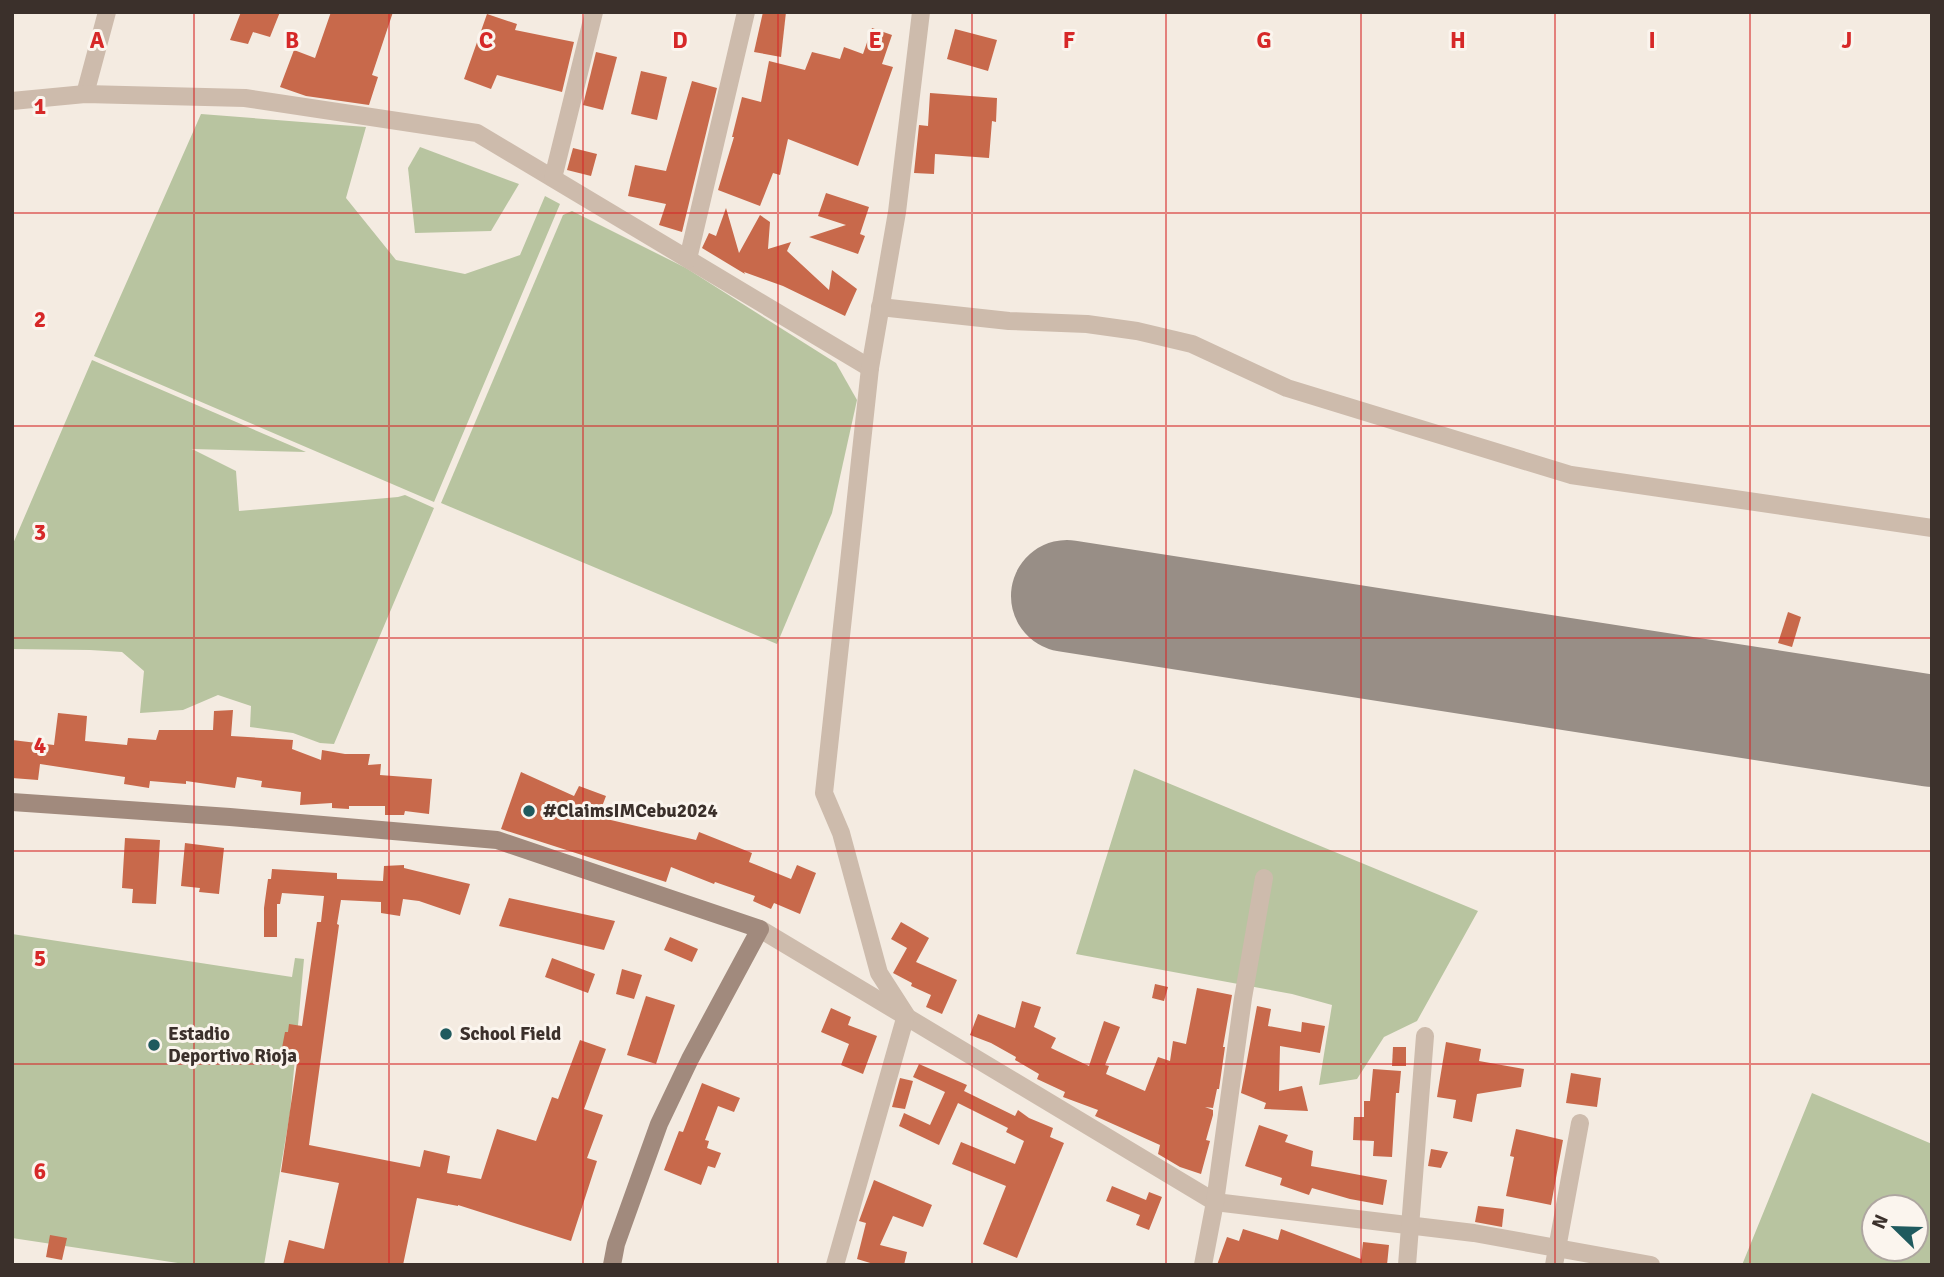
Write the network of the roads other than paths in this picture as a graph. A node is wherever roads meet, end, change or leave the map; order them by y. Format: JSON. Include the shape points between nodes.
{"nodes":[{"id":1,"x":107,"y":12,"type":"edge"},
{"id":2,"x":594,"y":12,"type":"edge"},
{"id":3,"x":746,"y":12,"type":"edge"},
{"id":4,"x":921,"y":12,"type":"edge"},
{"id":5,"x":85,"y":94,"type":"junction"},
{"id":6,"x":12,"y":101,"type":"edge"},
{"id":7,"x":554,"y":178,"type":"junction"},
{"id":8,"x":688,"y":259,"type":"junction"},
{"id":9,"x":880,"y":307,"type":"junction"},
{"id":10,"x":870,"y":368,"type":"junction"},
{"id":11,"x":1932,"y":528,"type":"edge"},
{"id":12,"x":12,"y":802,"type":"edge"},
{"id":13,"x":1264,"y":878,"type":"dead end"},
{"id":14,"x":760,"y":929,"type":"junction"},
{"id":15,"x":906,"y":1015,"type":"junction"},
{"id":16,"x":1426,"y":1036,"type":"dead end"},
{"id":17,"x":1580,"y":1123,"type":"dead end"},
{"id":18,"x":1215,"y":1202,"type":"junction"},
{"id":19,"x":1411,"y":1226,"type":"junction"},
{"id":20,"x":1555,"y":1256,"type":"edge"},
{"id":21,"x":612,"y":1265,"type":"edge"},
{"id":22,"x":835,"y":1265,"type":"edge"},
{"id":23,"x":1203,"y":1265,"type":"edge"},
{"id":24,"x":1408,"y":1265,"type":"edge"},
{"id":25,"x":1651,"y":1265,"type":"edge"}],
"edges":[{"from":1,"to":5,"type":"street"},
{"from":2,"to":7,"type":"street"},
{"from":3,"to":8,"type":"street"},
{"from":4,"to":9,"type":"street","via":[[897,212]]},
{"from":5,"to":6,"type":"street"},
{"from":5,"to":7,"type":"street","via":[[245,98],[477,133]]},
{"from":7,"to":8,"type":"street"},
{"from":8,"to":10,"type":"street"},
{"from":9,"to":10,"type":"street"},
{"from":9,"to":11,"type":"street","via":[[1138,331],[1192,344],[1287,388],[1571,475]]},
{"from":10,"to":15,"type":"street","via":[[824,793],[841,833],[879,973]]},
{"from":12,"to":14,"type":"street","via":[[497,840]]},
{"from":13,"to":18,"type":"street"},
{"from":14,"to":15,"type":"street"},
{"from":14,"to":21,"type":"street","via":[[659,1124]]},
{"from":15,"to":18,"type":"street"},
{"from":15,"to":22,"type":"street"},
{"from":16,"to":19,"type":"street"},
{"from":17,"to":20,"type":"street"},
{"from":18,"to":19,"type":"street"},
{"from":18,"to":23,"type":"street"},
{"from":19,"to":20,"type":"street","via":[[1474,1233]]},
{"from":19,"to":24,"type":"street"},
{"from":20,"to":25,"type":"street"}]}
